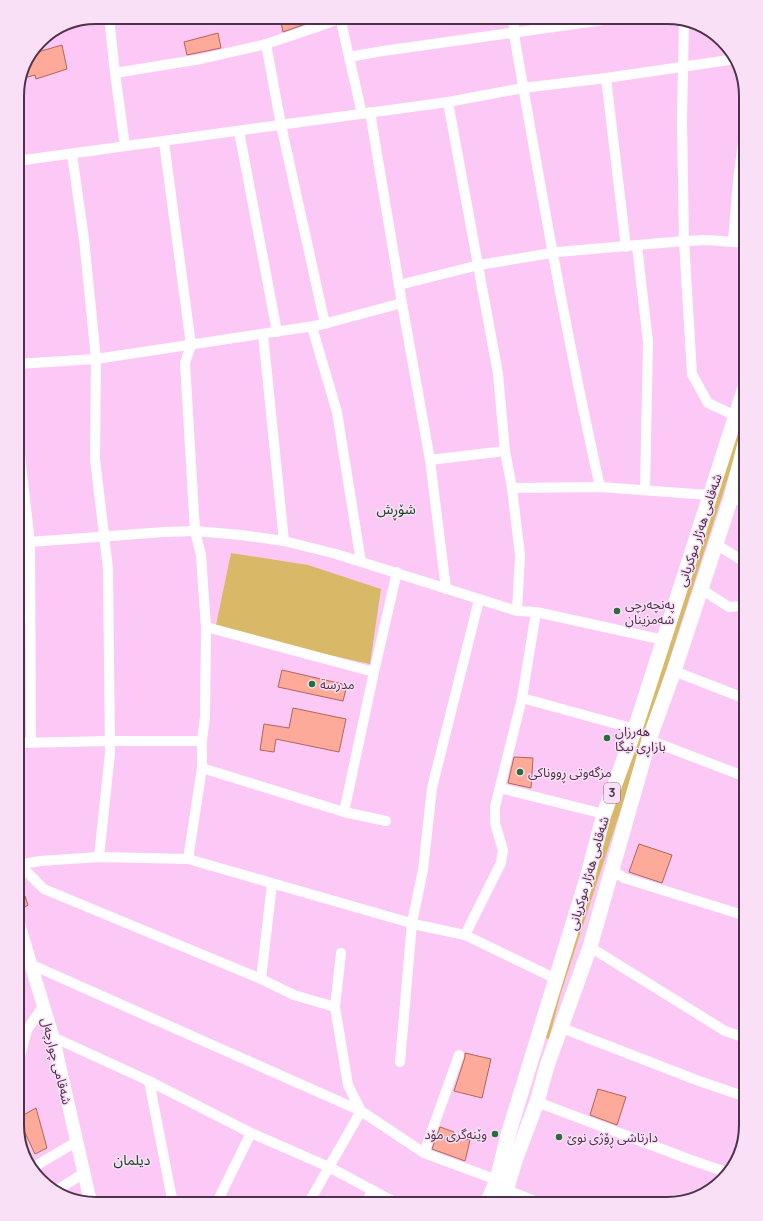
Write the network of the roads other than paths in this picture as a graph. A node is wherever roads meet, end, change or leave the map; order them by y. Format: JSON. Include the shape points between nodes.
{"nodes":[{"id":1,"x":111,"y":24,"type":"edge"},
{"id":2,"x":324,"y":24,"type":"edge"},
{"id":3,"x":342,"y":24,"type":"edge"},
{"id":4,"x":513,"y":24,"type":"edge"},
{"id":5,"x":573,"y":24,"type":"edge"},
{"id":6,"x":684,"y":26,"type":"edge"},
{"id":7,"x":514,"y":32,"type":"junction"},
{"id":8,"x":266,"y":44,"type":"junction"},
{"id":9,"x":349,"y":57,"type":"junction"},
{"id":10,"x":729,"y":60,"type":"edge"},
{"id":11,"x":682,"y":66,"type":"junction"},
{"id":12,"x":115,"y":73,"type":"junction"},
{"id":13,"x":606,"y":78,"type":"junction"},
{"id":14,"x":523,"y":88,"type":"junction"},
{"id":15,"x":448,"y":102,"type":"junction"},
{"id":16,"x":366,"y":113,"type":"junction"},
{"id":17,"x":281,"y":125,"type":"junction"},
{"id":18,"x":239,"y":130,"type":"junction"},
{"id":19,"x":164,"y":142,"type":"junction"},
{"id":20,"x":125,"y":146,"type":"junction"},
{"id":21,"x":72,"y":154,"type":"junction"},
{"id":22,"x":24,"y":160,"type":"edge"},
{"id":23,"x":739,"y":173,"type":"edge"},
{"id":24,"x":684,"y":241,"type":"junction"},
{"id":25,"x":733,"y":241,"type":"junction"},
{"id":26,"x":739,"y":242,"type":"edge"},
{"id":27,"x":637,"y":246,"type":"junction"},
{"id":28,"x":626,"y":247,"type":"junction"},
{"id":29,"x":553,"y":253,"type":"junction"},
{"id":30,"x":479,"y":265,"type":"junction"},
{"id":31,"x":399,"y":285,"type":"junction"},
{"id":32,"x":402,"y":303,"type":"junction"},
{"id":33,"x":325,"y":324,"type":"junction"},
{"id":34,"x":312,"y":326,"type":"junction"},
{"id":35,"x":277,"y":332,"type":"junction"},
{"id":36,"x":263,"y":334,"type":"junction"},
{"id":37,"x":191,"y":345,"type":"junction"},
{"id":38,"x":96,"y":359,"type":"junction"},
{"id":39,"x":24,"y":364,"type":"edge"},
{"id":40,"x":739,"y":406,"type":"edge"},
{"id":41,"x":736,"y":416,"type":"junction"},
{"id":42,"x":505,"y":451,"type":"junction"},
{"id":43,"x":430,"y":460,"type":"junction"},
{"id":44,"x":739,"y":467,"type":"edge"},
{"id":45,"x":600,"y":487,"type":"junction"},
{"id":46,"x":512,"y":488,"type":"junction"},
{"id":47,"x":24,"y":490,"type":"edge"},
{"id":48,"x":645,"y":490,"type":"junction"},
{"id":49,"x":709,"y":495,"type":"junction"},
{"id":50,"x":731,"y":498,"type":"junction"},
{"id":51,"x":739,"y":500,"type":"edge"},
{"id":52,"x":195,"y":531,"type":"junction"},
{"id":53,"x":104,"y":536,"type":"junction"},
{"id":54,"x":284,"y":541,"type":"junction"},
{"id":55,"x":30,"y":542,"type":"junction"},
{"id":56,"x":24,"y":543,"type":"edge"},
{"id":57,"x":716,"y":544,"type":"junction"},
{"id":58,"x":739,"y":559,"type":"edge"},
{"id":59,"x":361,"y":562,"type":"junction"},
{"id":60,"x":398,"y":572,"type":"junction"},
{"id":61,"x":446,"y":589,"type":"junction"},
{"id":62,"x":701,"y":589,"type":"junction"},
{"id":63,"x":480,"y":600,"type":"junction"},
{"id":64,"x":739,"y":606,"type":"edge"},
{"id":65,"x":517,"y":611,"type":"junction"},
{"id":66,"x":536,"y":612,"type":"junction"},
{"id":67,"x":29,"y":616,"type":"junction"},
{"id":68,"x":24,"y":617,"type":"edge"},
{"id":69,"x":206,"y":628,"type":"junction"},
{"id":70,"x":664,"y":640,"type":"junction"},
{"id":71,"x":674,"y":671,"type":"junction"},
{"id":72,"x":374,"y":672,"type":"junction"},
{"id":73,"x":739,"y":696,"type":"edge"},
{"id":74,"x":522,"y":698,"type":"junction"},
{"id":75,"x":635,"y":730,"type":"junction"},
{"id":76,"x":649,"y":740,"type":"junction"},
{"id":77,"x":110,"y":741,"type":"junction"},
{"id":78,"x":202,"y":741,"type":"junction"},
{"id":79,"x":31,"y":743,"type":"junction"},
{"id":80,"x":24,"y":744,"type":"edge"},
{"id":81,"x":202,"y":768,"type":"junction"},
{"id":82,"x":739,"y":774,"type":"edge"},
{"id":83,"x":500,"y":788,"type":"junction"},
{"id":84,"x":344,"y":812,"type":"junction"},
{"id":85,"x":604,"y":814,"type":"junction"},
{"id":86,"x":386,"y":821,"type":"dead end"},
{"id":87,"x":99,"y":858,"type":"junction"},
{"id":88,"x":188,"y":859,"type":"junction"},
{"id":89,"x":24,"y":864,"type":"edge"},
{"id":90,"x":24,"y":870,"type":"edge"},
{"id":91,"x":612,"y":870,"type":"junction"},
{"id":92,"x":272,"y":884,"type":"junction"},
{"id":93,"x":739,"y":914,"type":"edge"},
{"id":94,"x":412,"y":923,"type":"junction"},
{"id":95,"x":465,"y":935,"type":"junction"},
{"id":96,"x":24,"y":943,"type":"edge"},
{"id":97,"x":590,"y":947,"type":"junction"},
{"id":98,"x":341,"y":952,"type":"dead end"},
{"id":99,"x":30,"y":964,"type":"junction"},
{"id":100,"x":261,"y":979,"type":"junction"},
{"id":101,"x":556,"y":979,"type":"junction"},
{"id":102,"x":43,"y":1006,"type":"junction"},
{"id":103,"x":335,"y":1007,"type":"junction"},
{"id":104,"x":559,"y":1034,"type":"junction"},
{"id":105,"x":739,"y":1036,"type":"edge"},
{"id":106,"x":52,"y":1037,"type":"junction"},
{"id":107,"x":538,"y":1038,"type":"junction"},
{"id":108,"x":24,"y":1041,"type":"edge"},
{"id":109,"x":459,"y":1055,"type":"dead end"},
{"id":110,"x":400,"y":1062,"type":"dead end"},
{"id":111,"x":530,"y":1067,"type":"junction"},
{"id":112,"x":546,"y":1072,"type":"junction"},
{"id":113,"x":149,"y":1081,"type":"junction"},
{"id":114,"x":739,"y":1095,"type":"edge"},
{"id":115,"x":537,"y":1102,"type":"junction"},
{"id":116,"x":360,"y":1111,"type":"junction"},
{"id":117,"x":251,"y":1133,"type":"junction"},
{"id":118,"x":76,"y":1142,"type":"junction"},
{"id":119,"x":424,"y":1153,"type":"junction"},
{"id":120,"x":36,"y":1165,"type":"edge"},
{"id":121,"x":328,"y":1167,"type":"junction"},
{"id":122,"x":723,"y":1171,"type":"edge"},
{"id":123,"x":84,"y":1173,"type":"junction"},
{"id":124,"x":502,"y":1185,"type":"junction"},
{"id":125,"x":61,"y":1188,"type":"edge"},
{"id":126,"x":373,"y":1190,"type":"junction"},
{"id":127,"x":89,"y":1197,"type":"edge"},
{"id":128,"x":172,"y":1197,"type":"edge"},
{"id":129,"x":219,"y":1197,"type":"edge"},
{"id":130,"x":312,"y":1197,"type":"edge"},
{"id":131,"x":369,"y":1197,"type":"edge"},
{"id":132,"x":386,"y":1197,"type":"edge"},
{"id":133,"x":493,"y":1197,"type":"edge"},
{"id":134,"x":502,"y":1197,"type":"edge"},
{"id":135,"x":527,"y":1197,"type":"edge"}],
"edges":[{"from":1,"to":12,"type":"street"},
{"from":2,"to":8,"type":"street"},
{"from":3,"to":9,"type":"street"},
{"from":4,"to":7,"type":"street"},
{"from":5,"to":7,"type":"street"},
{"from":6,"to":11,"type":"street"},
{"from":7,"to":9,"type":"street"},
{"from":7,"to":14,"type":"street"},
{"from":8,"to":12,"type":"street","via":[[201,59]]},
{"from":8,"to":17,"type":"street"},
{"from":9,"to":16,"type":"street"},
{"from":10,"to":11,"type":"street"},
{"from":11,"to":13,"type":"street"},
{"from":11,"to":24,"type":"street"},
{"from":12,"to":20,"type":"street"},
{"from":13,"to":14,"type":"street"},
{"from":13,"to":28,"type":"street"},
{"from":14,"to":15,"type":"street"},
{"from":14,"to":29,"type":"street"},
{"from":15,"to":16,"type":"street"},
{"from":15,"to":30,"type":"street"},
{"from":16,"to":17,"type":"street"},
{"from":16,"to":31,"type":"street"},
{"from":17,"to":18,"type":"street"},
{"from":17,"to":33,"type":"street"},
{"from":18,"to":19,"type":"street"},
{"from":18,"to":35,"type":"street"},
{"from":19,"to":20,"type":"street"},
{"from":19,"to":37,"type":"street"},
{"from":20,"to":21,"type":"street"},
{"from":21,"to":22,"type":"street"},
{"from":21,"to":38,"type":"street","via":[[84,239]]},
{"from":23,"to":25,"type":"street"},
{"from":24,"to":25,"type":"street"},
{"from":24,"to":27,"type":"street"},
{"from":24,"to":41,"type":"street","via":[[692,374],[708,404]]},
{"from":25,"to":26,"type":"street"},
{"from":27,"to":28,"type":"street"},
{"from":27,"to":48,"type":"street","via":[[648,342]]},
{"from":28,"to":29,"type":"street"},
{"from":29,"to":30,"type":"street"},
{"from":29,"to":45,"type":"street"},
{"from":30,"to":31,"type":"street"},
{"from":30,"to":42,"type":"street","via":[[498,374]]},
{"from":31,"to":32,"type":"street"},
{"from":32,"to":33,"type":"street"},
{"from":32,"to":43,"type":"street"},
{"from":33,"to":34,"type":"street"},
{"from":34,"to":35,"type":"street"},
{"from":34,"to":59,"type":"street","via":[[337,412]]},
{"from":35,"to":36,"type":"street"},
{"from":36,"to":37,"type":"street"},
{"from":36,"to":54,"type":"street"},
{"from":37,"to":38,"type":"street"},
{"from":37,"to":52,"type":"street","via":[[185,363]]},
{"from":38,"to":39,"type":"street"},
{"from":38,"to":53,"type":"street","via":[[96,459]]},
{"from":40,"to":41,"type":"highway","name":"شەقامی ھەژار موکریانی","number":"3"},
{"from":41,"to":49,"type":"highway","name":"شەقامی ھەژار موکریانی","number":"3"},
{"from":42,"to":43,"type":"street"},
{"from":42,"to":46,"type":"street"},
{"from":43,"to":61,"type":"street"},
{"from":44,"to":50,"type":"highway","name":"شەقامی ھەژار موکریانی","number":"3"},
{"from":45,"to":46,"type":"street"},
{"from":45,"to":48,"type":"street"},
{"from":46,"to":65,"type":"street","via":[[520,555]]},
{"from":47,"to":55,"type":"street"},
{"from":48,"to":49,"type":"street"},
{"from":49,"to":70,"type":"highway","name":"شەقامی ھەژار موکریانی","number":"3"},
{"from":50,"to":51,"type":"street"},
{"from":50,"to":57,"type":"highway","name":"شەقامی ھەژار موکریانی","number":"3"},
{"from":52,"to":53,"type":"street"},
{"from":52,"to":54,"type":"street"},
{"from":52,"to":69,"type":"street","via":[[200,555]]},
{"from":53,"to":55,"type":"street"},
{"from":53,"to":77,"type":"street","via":[[108,569]]},
{"from":54,"to":59,"type":"street"},
{"from":55,"to":56,"type":"street"},
{"from":55,"to":67,"type":"street"},
{"from":57,"to":58,"type":"street"},
{"from":57,"to":62,"type":"highway","name":"شەقامی ھەژار موکریانی","number":"3"},
{"from":59,"to":60,"type":"street"},
{"from":60,"to":61,"type":"street"},
{"from":60,"to":72,"type":"street"},
{"from":61,"to":63,"type":"street"},
{"from":62,"to":64,"type":"street","via":[[729,607]]},
{"from":62,"to":71,"type":"highway","name":"شەقامی ھەژار موکریانی","number":"3"},
{"from":63,"to":65,"type":"street"},
{"from":63,"to":94,"type":"street","via":[[432,788],[423,870]]},
{"from":65,"to":66,"type":"street"},
{"from":66,"to":70,"type":"street"},
{"from":66,"to":74,"type":"street"},
{"from":67,"to":68,"type":"street"},
{"from":67,"to":79,"type":"street"},
{"from":69,"to":72,"type":"street"},
{"from":69,"to":78,"type":"street","via":[[205,717]]},
{"from":70,"to":75,"type":"highway","name":"شەقامی ھەژار موکریانی","number":"3"},
{"from":71,"to":73,"type":"street"},
{"from":71,"to":76,"type":"highway","name":"شەقامی ھەژار موکریانی","number":"3"},
{"from":72,"to":84,"type":"street"},
{"from":74,"to":75,"type":"street"},
{"from":74,"to":83,"type":"street"},
{"from":75,"to":85,"type":"highway","name":"شەقامی ھەژار موکریانی","number":"3"},
{"from":76,"to":82,"type":"street"},
{"from":76,"to":91,"type":"highway","name":"شەقامی ھەژار موکریانی","number":"3"},
{"from":77,"to":78,"type":"street"},
{"from":77,"to":79,"type":"street"},
{"from":77,"to":87,"type":"street"},
{"from":78,"to":81,"type":"street"},
{"from":79,"to":80,"type":"street"},
{"from":81,"to":84,"type":"street"},
{"from":81,"to":88,"type":"street"},
{"from":83,"to":85,"type":"street"},
{"from":83,"to":95,"type":"street","via":[[495,807],[495,823],[503,850],[501,863]]},
{"from":84,"to":86,"type":"street"},
{"from":85,"to":101,"type":"highway","name":"شەقامی ھەژار موکریانی","number":"3"},
{"from":87,"to":88,"type":"street"},
{"from":87,"to":89,"type":"street"},
{"from":88,"to":92,"type":"street"},
{"from":90,"to":100,"type":"street","via":[[44,889]]},
{"from":91,"to":93,"type":"street","via":[[624,878]]},
{"from":91,"to":97,"type":"highway","name":"شەقامی ھەژار موکریانی","number":"3"},
{"from":92,"to":94,"type":"street"},
{"from":92,"to":100,"type":"street"},
{"from":94,"to":95,"type":"street"},
{"from":94,"to":110,"type":"street"},
{"from":95,"to":101,"type":"street"},
{"from":96,"to":99,"type":"main road","name":"شەقامی چوارچەل"},
{"from":97,"to":104,"type":"highway","name":"شەقامی ھەژار موکریانی","number":"3"},
{"from":97,"to":105,"type":"street","via":[[725,1031]]},
{"from":98,"to":103,"type":"street"},
{"from":99,"to":102,"type":"main road","name":"شەقامی چوارچەل"},
{"from":99,"to":116,"type":"street"},
{"from":100,"to":103,"type":"street","via":[[294,995]]},
{"from":101,"to":107,"type":"highway","name":"شەقامی ھەژار موکریانی","number":"3"},
{"from":102,"to":106,"type":"main road","name":"شەقامی چوارچەل"},
{"from":102,"to":108,"type":"street","via":[[27,1030]]},
{"from":103,"to":116,"type":"street","via":[[348,1084]]},
{"from":104,"to":107,"type":"highway","via":[[551,1047],[541,1043]]},
{"from":104,"to":112,"type":"highway","name":"شەقامی ھەژار موکریانی","number":"3"},
{"from":104,"to":114,"type":"street"},
{"from":106,"to":113,"type":"street"},
{"from":106,"to":118,"type":"main road","name":"شەقامی چوارچەل"},
{"from":107,"to":111,"type":"highway","name":"شەقامی ھەژار موکریانی","number":"3"},
{"from":109,"to":119,"type":"street"},
{"from":111,"to":112,"type":"highway","via":[[541,1067]]},
{"from":111,"to":124,"type":"highway","name":"شەقامی ھەژار موکریانی","number":"3","via":[[508,1135]]},
{"from":112,"to":115,"type":"highway","name":"شەقامی ھەژار موکریانی","number":"3"},
{"from":113,"to":117,"type":"street"},
{"from":113,"to":128,"type":"street"},
{"from":115,"to":122,"type":"street"},
{"from":115,"to":124,"type":"highway","name":"شەقامی ھەژار موکریانی","number":"3","via":[[516,1158]]},
{"from":116,"to":119,"type":"street"},
{"from":116,"to":121,"type":"street"},
{"from":117,"to":121,"type":"street"},
{"from":117,"to":129,"type":"street"},
{"from":118,"to":120,"type":"street"},
{"from":118,"to":123,"type":"main road","name":"شەقامی چوارچەل"},
{"from":119,"to":124,"type":"street"},
{"from":121,"to":126,"type":"street"},
{"from":121,"to":130,"type":"street"},
{"from":123,"to":125,"type":"street"},
{"from":123,"to":127,"type":"main road","name":"شەقامی چوارچەل"},
{"from":124,"to":133,"type":"highway","name":"شەقامی ھەژار موکریانی","number":"3"},
{"from":124,"to":134,"type":"highway","name":"شەقامی ھەژار موکریانی","number":"3"},
{"from":124,"to":135,"type":"street"},
{"from":126,"to":131,"type":"street"},
{"from":126,"to":132,"type":"street"}]}
